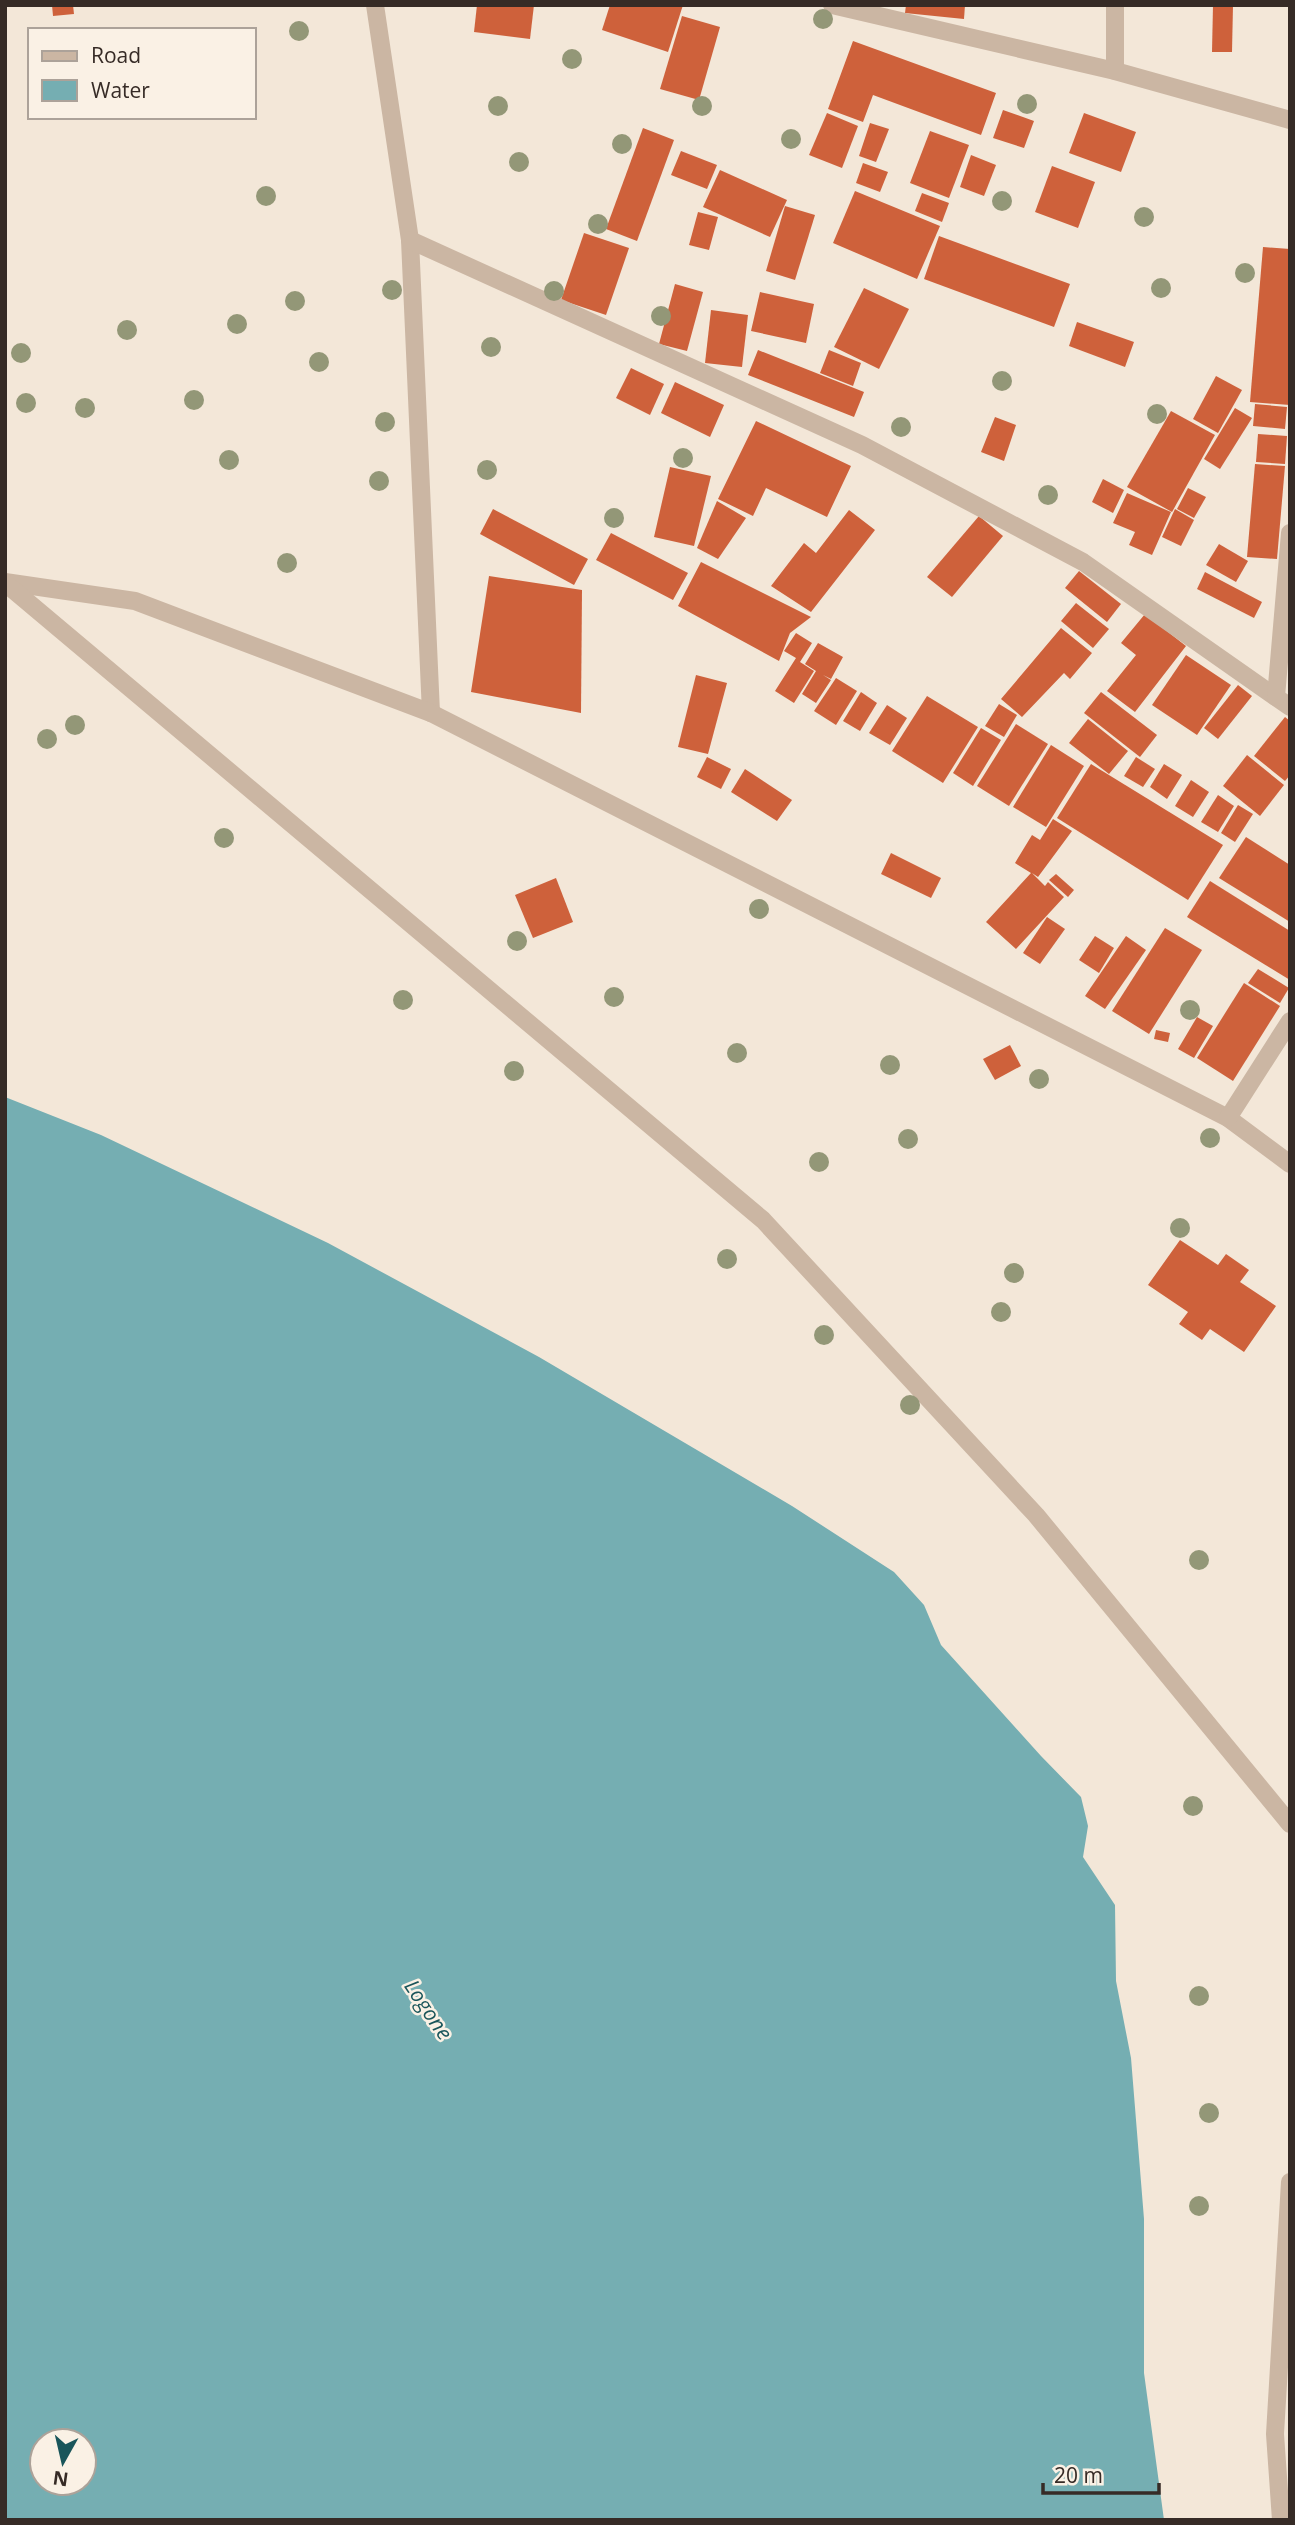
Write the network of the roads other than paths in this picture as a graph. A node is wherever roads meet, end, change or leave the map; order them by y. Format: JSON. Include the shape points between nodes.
{"nodes":[{"id":1,"x":375,"y":5,"type":"edge"},
{"id":2,"x":832,"y":5,"type":"edge"},
{"id":3,"x":1115,"y":5,"type":"edge"},
{"id":4,"x":1115,"y":71,"type":"junction"},
{"id":5,"x":1290,"y":120,"type":"edge"},
{"id":6,"x":410,"y":240,"type":"junction"},
{"id":7,"x":1290,"y":533,"type":"edge"},
{"id":8,"x":5,"y":582,"type":"edge"},
{"id":9,"x":1283,"y":702,"type":"edge"},
{"id":10,"x":431,"y":713,"type":"junction"},
{"id":11,"x":1290,"y":1021,"type":"edge"},
{"id":12,"x":1228,"y":1118,"type":"junction"},
{"id":13,"x":1290,"y":1164,"type":"edge"},
{"id":14,"x":1290,"y":1824,"type":"edge"},
{"id":15,"x":1290,"y":2182,"type":"edge"},
{"id":16,"x":1282,"y":2438,"type":"edge"},
{"id":17,"x":1280,"y":2520,"type":"edge"}],
"edges":[{"from":1,"to":6,"type":"street"},
{"from":2,"to":4,"type":"street"},
{"from":3,"to":4,"type":"street"},
{"from":4,"to":5,"type":"street"},
{"from":6,"to":9,"type":"street","via":[[862,445],[1083,562]]},
{"from":6,"to":10,"type":"street"},
{"from":7,"to":9,"type":"street"},
{"from":8,"to":10,"type":"street","via":[[135,601]]},
{"from":8,"to":14,"type":"street","via":[[763,1220],[1036,1515]]},
{"from":10,"to":12,"type":"street"},
{"from":11,"to":12,"type":"street"},
{"from":12,"to":13,"type":"street"},
{"from":15,"to":16,"type":"street"},
{"from":16,"to":17,"type":"street"}]}
